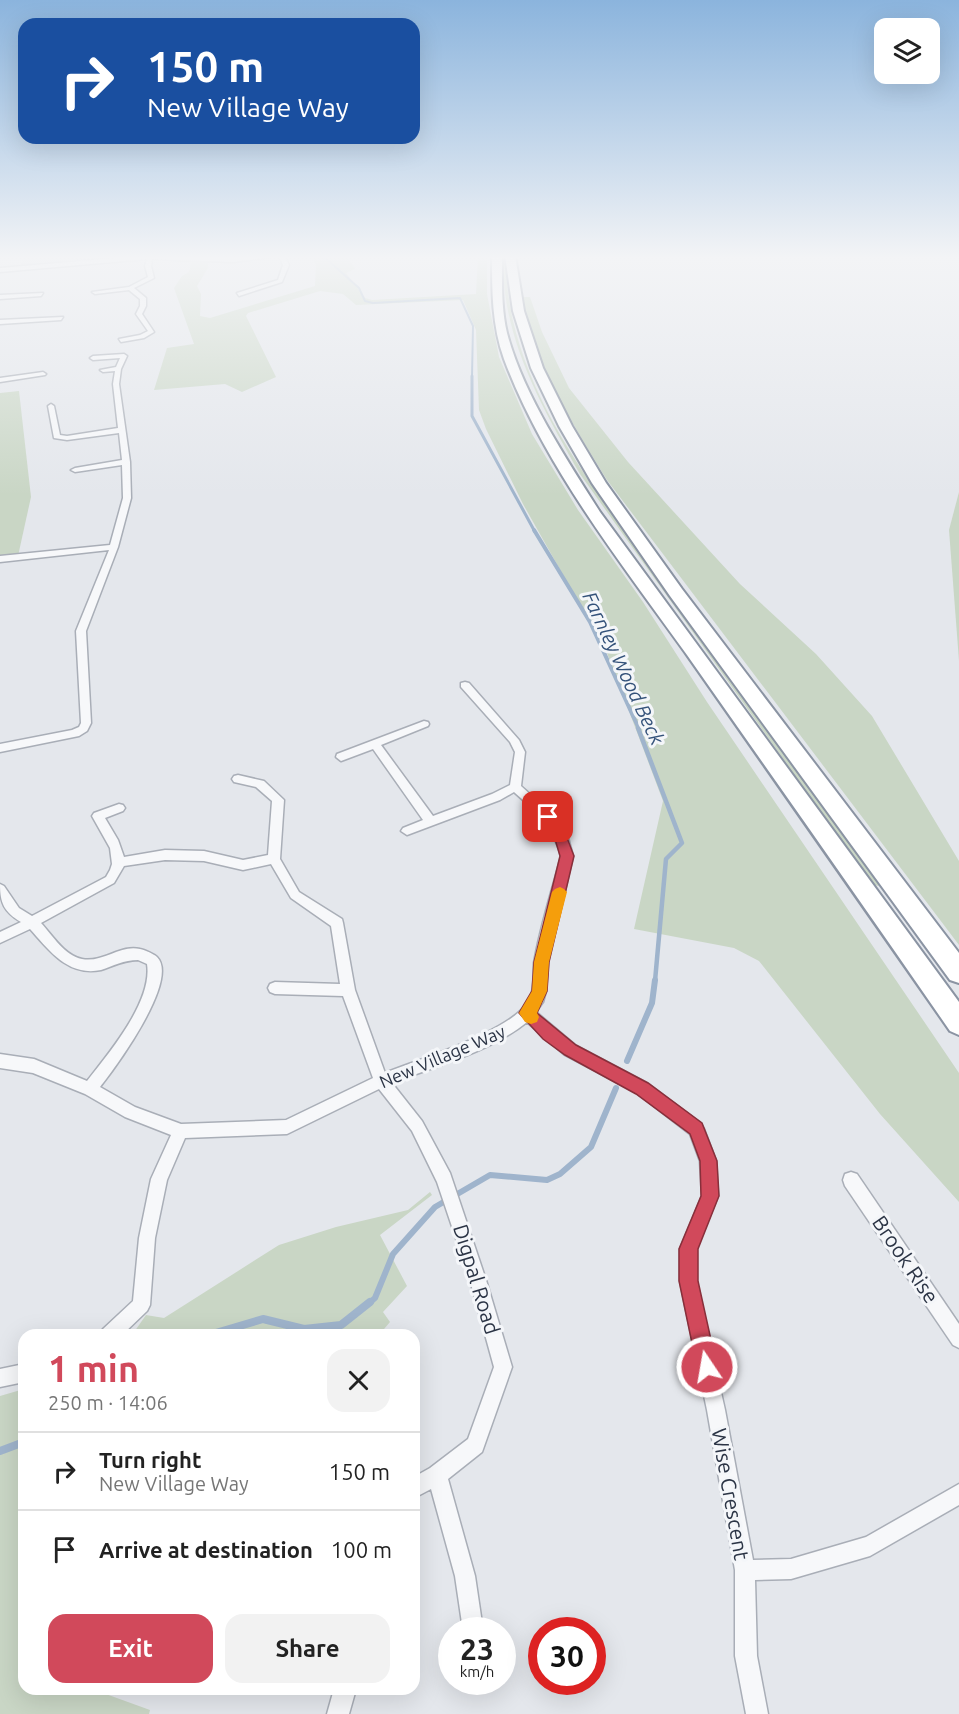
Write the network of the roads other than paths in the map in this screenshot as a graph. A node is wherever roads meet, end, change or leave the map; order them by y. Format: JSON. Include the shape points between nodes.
{"nodes":[{"id":1,"x":146,"y":335,"type":"edge"},
{"id":2,"x":502,"y":335,"type":"edge"},
{"id":3,"x":524,"y":335,"type":"edge"},
{"id":4,"x":122,"y":340,"type":"dead end"},
{"id":5,"x":93,"y":358,"type":"dead end"},
{"id":6,"x":118,"y":369,"type":"junction"},
{"id":7,"x":104,"y":370,"type":"dead end"},
{"id":8,"x":43,"y":374,"type":"dead end"},
{"id":9,"x":0,"y":380,"type":"edge"},
{"id":10,"x":51,"y":406,"type":"dead end"},
{"id":11,"x":122,"y":430,"type":"junction"},
{"id":12,"x":126,"y":462,"type":"junction"},
{"id":13,"x":75,"y":470,"type":"dead end"},
{"id":14,"x":114,"y":547,"type":"junction"},
{"id":15,"x":0,"y":559,"type":"edge"},
{"id":16,"x":465,"y":685,"type":"dead end"},
{"id":17,"x":424,"y":724,"type":"dead end"},
{"id":18,"x":375,"y":744,"type":"junction"},
{"id":19,"x":0,"y":748,"type":"edge"},
{"id":20,"x":341,"y":757,"type":"dead end"},
{"id":21,"x":238,"y":779,"type":"dead end"},
{"id":22,"x":515,"y":787,"type":"junction"},
{"id":23,"x":119,"y":808,"type":"dead end"},
{"id":24,"x":431,"y":822,"type":"junction"},
{"id":25,"x":407,"y":831,"type":"dead end"},
{"id":26,"x":274,"y":860,"type":"junction"},
{"id":27,"x":120,"y":862,"type":"junction"},
{"id":28,"x":0,"y":889,"type":"edge"},
{"id":29,"x":32,"y":922,"type":"junction"},
{"id":30,"x":0,"y":938,"type":"edge"},
{"id":31,"x":959,"y":972,"type":"edge"},
{"id":32,"x":275,"y":988,"type":"dead end"},
{"id":33,"x":348,"y":990,"type":"junction"},
{"id":34,"x":527,"y":1013,"type":"junction"},
{"id":35,"x":959,"y":1023,"type":"edge"},
{"id":36,"x":0,"y":1061,"type":"edge"},
{"id":37,"x":381,"y":1081,"type":"junction"},
{"id":38,"x":90,"y":1089,"type":"junction"},
{"id":39,"x":182,"y":1131,"type":"junction"},
{"id":40,"x":850,"y":1180,"type":"dead end"},
{"id":41,"x":115,"y":1329,"type":"edge"},
{"id":42,"x":959,"y":1339,"type":"edge"},
{"id":43,"x":18,"y":1374,"type":"edge"},
{"id":44,"x":0,"y":1378,"type":"edge"},
{"id":45,"x":437,"y":1475,"type":"junction"},
{"id":46,"x":420,"y":1485,"type":"edge"},
{"id":47,"x":959,"y":1494,"type":"edge"},
{"id":48,"x":745,"y":1570,"type":"junction"},
{"id":49,"x":471,"y":1617,"type":"edge"},
{"id":50,"x":343,"y":1695,"type":"edge"},
{"id":51,"x":338,"y":1714,"type":"edge"},
{"id":52,"x":757,"y":1714,"type":"edge"}],
"edges":[{"from":1,"to":4,"type":"street"},
{"from":2,"to":35,"type":"highway","via":[[548,439],[593,513]]},
{"from":3,"to":31,"type":"highway","via":[[549,394],[602,486]]},
{"from":5,"to":6,"type":"street","via":[[124,356]]},
{"from":6,"to":7,"type":"street"},
{"from":6,"to":11,"type":"street"},
{"from":8,"to":9,"type":"street"},
{"from":10,"to":11,"type":"street","via":[[57,436]]},
{"from":11,"to":12,"type":"street"},
{"from":12,"to":13,"type":"street"},
{"from":12,"to":14,"type":"street","via":[[128,498]]},
{"from":14,"to":15,"type":"street"},
{"from":14,"to":19,"type":"street","via":[[81,631],[86,723],[83,729]]},
{"from":16,"to":22,"type":"street","via":[[504,727],[520,752]]},
{"from":17,"to":18,"type":"street"},
{"from":18,"to":20,"type":"street"},
{"from":18,"to":24,"type":"street"},
{"from":21,"to":26,"type":"street","via":[[260,784],[278,800]]},
{"from":22,"to":24,"type":"street"},
{"from":22,"to":34,"type":"street","name":"New Village Way","via":[[548,817],[562,838],[567,856],[539,991]]},
{"from":23,"to":27,"type":"street","via":[[98,816]]},
{"from":24,"to":25,"type":"street"},
{"from":26,"to":27,"type":"street","via":[[243,865],[204,856],[165,855]]},
{"from":26,"to":33,"type":"street","name":"Digpal Road","via":[[295,895],[337,923]]},
{"from":27,"to":29,"type":"street","via":[[118,872],[110,880]]},
{"from":28,"to":29,"type":"street","via":[[15,912]]},
{"from":29,"to":30,"type":"street"},
{"from":29,"to":38,"type":"street","via":[[70,961],[102,965],[138,954],[149,958],[154,967],[144,1011]]},
{"from":32,"to":33,"type":"street"},
{"from":33,"to":37,"type":"street","name":"Digpal Road"},
{"from":34,"to":37,"type":"street","name":"New Village Way","via":[[484,1041]]},
{"from":34,"to":48,"type":"street","name":"Wise Crescent","via":[[570,1050],[642,1088],[696,1129],[708,1161],[710,1196],[688,1249],[688,1281]]},
{"from":36,"to":38,"type":"street","name":"New Village Way","via":[[34,1066]]},
{"from":37,"to":39,"type":"street","name":"New Village Way","via":[[287,1127]]},
{"from":37,"to":45,"type":"street","name":"Digpal Road","via":[[417,1126],[444,1179],[503,1366],[475,1444]]},
{"from":38,"to":39,"type":"street","name":"New Village Way","via":[[130,1112]]},
{"from":39,"to":41,"type":"street","via":[[159,1179],[147,1238],[141,1305]]},
{"from":40,"to":42,"type":"street","name":"Brook Rise"},
{"from":43,"to":44,"type":"street"},
{"from":45,"to":46,"type":"street","name":"Digpal Road"},
{"from":45,"to":49,"type":"street","via":[[465,1576]]},
{"from":47,"to":48,"type":"street","via":[[870,1546],[791,1569]]},
{"from":48,"to":52,"type":"street","name":"Wise Crescent","via":[[746,1656]]},
{"from":50,"to":51,"type":"street"}]}
